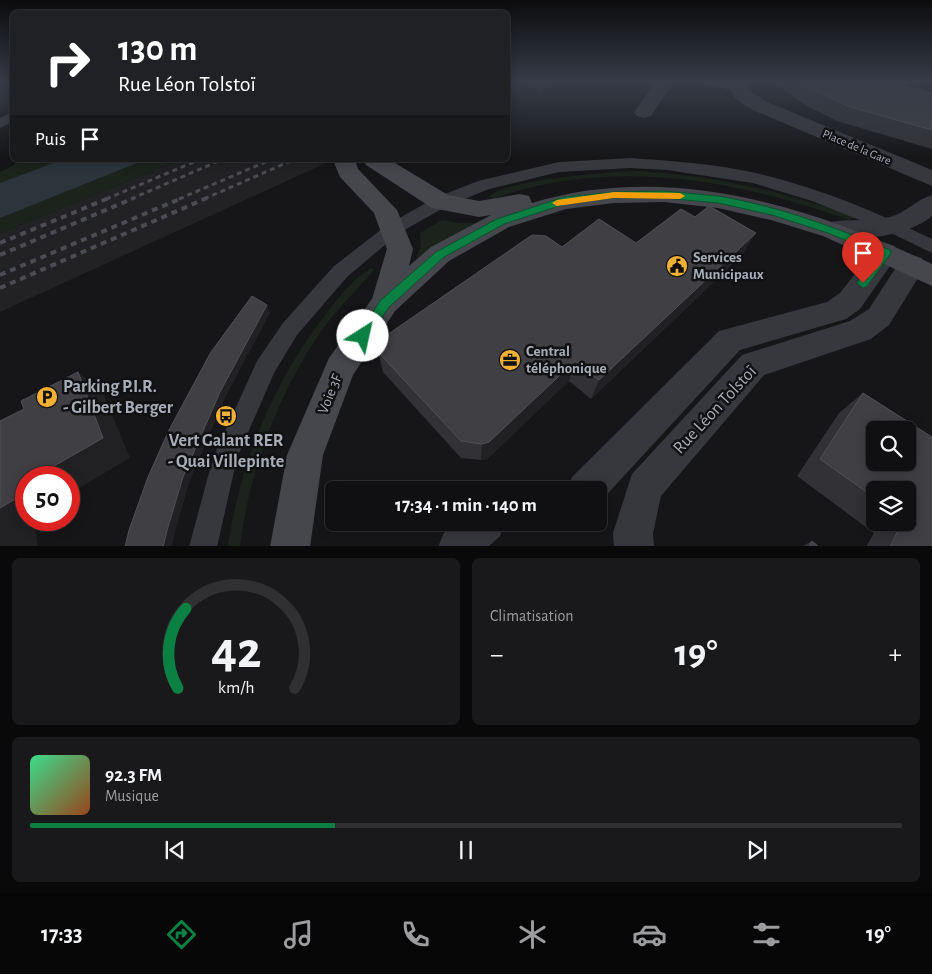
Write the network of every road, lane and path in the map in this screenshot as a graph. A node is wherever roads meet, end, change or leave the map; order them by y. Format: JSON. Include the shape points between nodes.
{"nodes":[{"id":1,"x":648,"y":106,"type":"edge"},
{"id":2,"x":761,"y":106,"type":"edge"},
{"id":3,"x":644,"y":112,"type":"dead end"},
{"id":4,"x":345,"y":162,"type":"edge"},
{"id":5,"x":377,"y":162,"type":"edge"},
{"id":6,"x":932,"y":179,"type":"edge"},
{"id":7,"x":564,"y":201,"type":"junction"},
{"id":8,"x":441,"y":202,"type":"junction"},
{"id":9,"x":932,"y":203,"type":"edge"},
{"id":10,"x":393,"y":229,"type":"junction"},
{"id":11,"x":911,"y":254,"type":"edge"},
{"id":12,"x":385,"y":304,"type":"junction"},
{"id":13,"x":593,"y":481,"type":"edge"},
{"id":14,"x":476,"y":531,"type":"edge"},
{"id":15,"x":203,"y":546,"type":"edge"},
{"id":16,"x":290,"y":546,"type":"edge"},
{"id":17,"x":458,"y":546,"type":"edge"},
{"id":18,"x":634,"y":546,"type":"edge"}],
"edges":[{"from":1,"to":3,"type":"street"},
{"from":2,"to":6,"type":"street","name":"Place de la Gare"},
{"from":4,"to":10,"type":"main road","via":[[348,172],[385,210]]},
{"from":5,"to":8,"type":"main road"},
{"from":7,"to":8,"type":"main road","via":[[522,201],[479,209]]},
{"from":7,"to":11,"type":"main road","name":"Voie 3F","via":[[664,194],[718,200],[774,212]]},
{"from":7,"to":12,"type":"main road","name":"Voie 3F","via":[[500,221],[440,254]]},
{"from":8,"to":10,"type":"lane"},
{"from":8,"to":11,"type":"lane","via":[[484,185],[560,167],[631,163],[706,170],[755,178],[818,197]]},
{"from":9,"to":11,"type":"street","via":[[922,214]]},
{"from":10,"to":12,"type":"main road","via":[[400,249]]},
{"from":10,"to":15,"type":"lane","via":[[340,272],[290,330],[265,368],[225,458]]},
{"from":11,"to":13,"type":"street","via":[[836,311],[730,340]]},
{"from":11,"to":18,"type":"street","name":"Rue Léon Tolstoï","via":[[879,317],[860,330],[753,365],[645,487],[633,533]]},
{"from":12,"to":16,"type":"main road","name":"Voie 3F","via":[[340,368],[305,455]]},
{"from":14,"to":17,"type":"street"}]}
